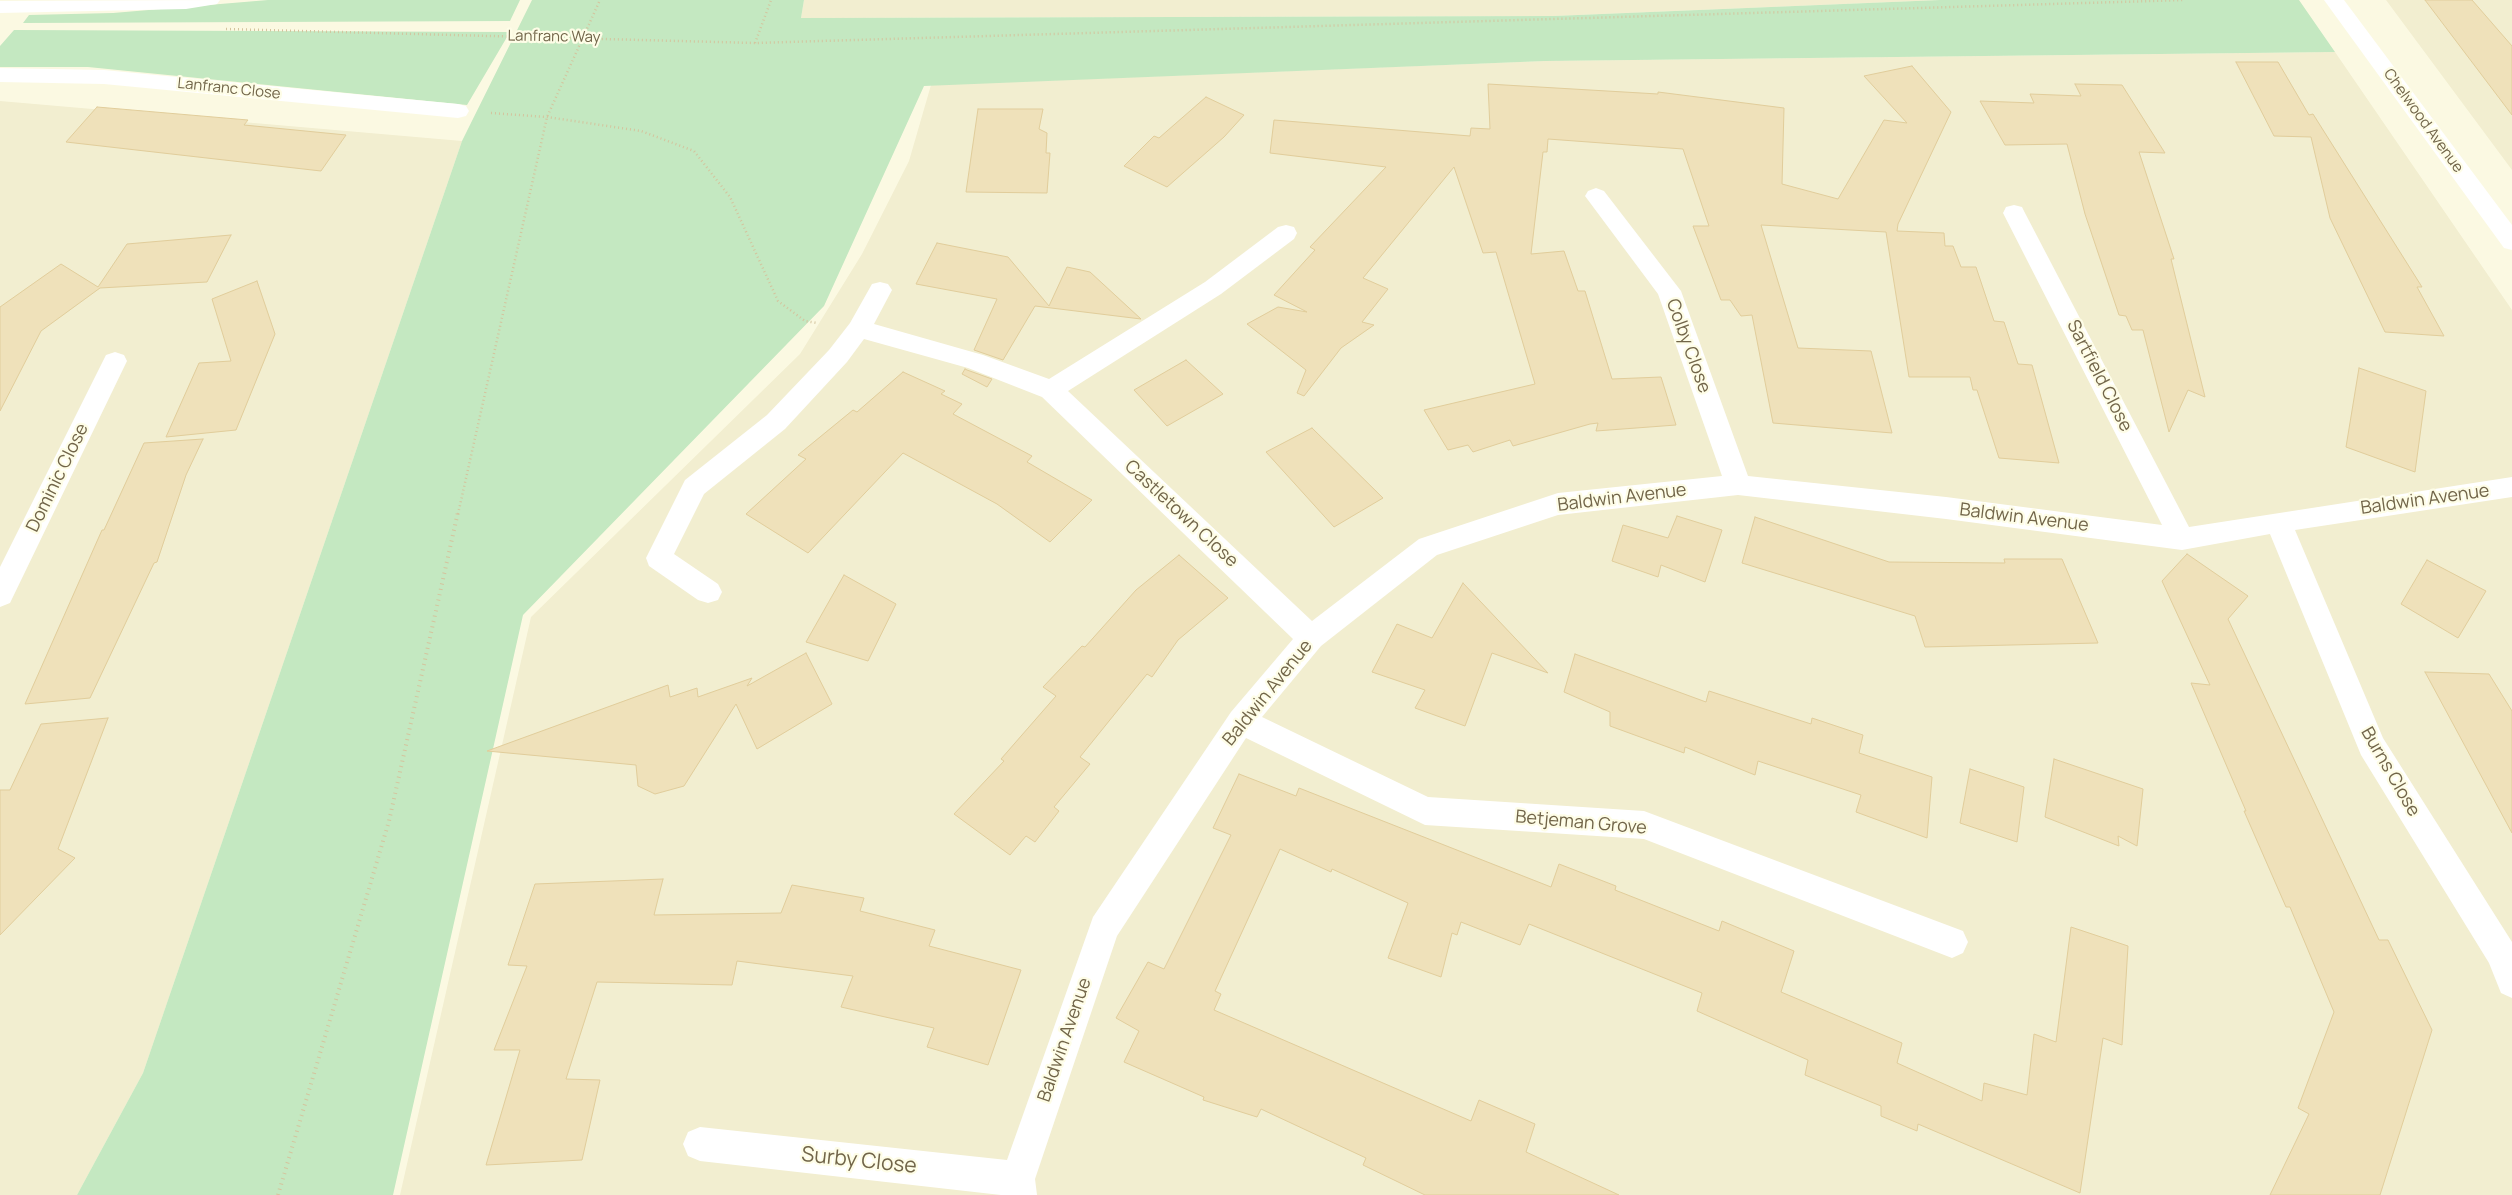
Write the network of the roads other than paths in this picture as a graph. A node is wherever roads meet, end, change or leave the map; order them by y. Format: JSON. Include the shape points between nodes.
{"nodes":[{"id":1,"x":210,"y":0,"type":"edge"},
{"id":2,"x":2334,"y":0,"type":"edge"},
{"id":3,"x":0,"y":7,"type":"edge"},
{"id":4,"x":0,"y":75,"type":"edge"},
{"id":5,"x":458,"y":111,"type":"road end"},
{"id":6,"x":1596,"y":196,"type":"dead end"},
{"id":7,"x":2014,"y":213,"type":"dead end"},
{"id":8,"x":1286,"y":232,"type":"dead end"},
{"id":9,"x":2512,"y":242,"type":"edge"},
{"id":10,"x":880,"y":290,"type":"dead end"},
{"id":11,"x":859,"y":329,"type":"junction"},
{"id":12,"x":115,"y":361,"type":"dead end"},
{"id":13,"x":1051,"y":390,"type":"junction"},
{"id":14,"x":1738,"y":485,"type":"junction"},
{"id":15,"x":2512,"y":487,"type":"edge"},
{"id":16,"x":2278,"y":522,"type":"junction"},
{"id":17,"x":2182,"y":539,"type":"junction"},
{"id":18,"x":7,"y":569,"type":"edge"},
{"id":19,"x":708,"y":592,"type":"dead end"},
{"id":20,"x":0,"y":595,"type":"edge"},
{"id":21,"x":1311,"y":638,"type":"junction"},
{"id":22,"x":1241,"y":720,"type":"junction"},
{"id":23,"x":1952,"y":942,"type":"dead end"},
{"id":24,"x":2512,"y":982,"type":"edge"},
{"id":25,"x":700,"y":1144,"type":"dead end"},
{"id":26,"x":1019,"y":1187,"type":"edge"}],
"edges":[{"from":1,"to":3,"type":"street"},
{"from":2,"to":9,"type":"street","name":"Chelwood Avenue"},
{"from":4,"to":5,"type":"street","name":"Lanfranc Close","via":[[104,77]]},
{"from":6,"to":14,"type":"street","name":"Colby Close","via":[[1669,291]]},
{"from":7,"to":17,"type":"street","name":"Sartfield Close"},
{"from":8,"to":13,"type":"street","via":[[1213,288]]},
{"from":10,"to":11,"type":"street"},
{"from":11,"to":13,"type":"street","name":"Castletown Close","via":[[974,361]]},
{"from":11,"to":19,"type":"street","via":[[776,422],[694,487],[659,558]]},
{"from":12,"to":18,"type":"street","name":"Dominic Close"},
{"from":13,"to":21,"type":"street","name":"Castletown Close"},
{"from":14,"to":17,"type":"street","name":"Baldwin Avenue"},
{"from":14,"to":21,"type":"street","name":"Baldwin Avenue","via":[[1558,504],[1428,547]]},
{"from":15,"to":16,"type":"street","name":"Baldwin Avenue"},
{"from":16,"to":17,"type":"street","name":"Baldwin Avenue"},
{"from":16,"to":24,"type":"street","name":"Burns Close","via":[[2371,746],[2502,955]]},
{"from":18,"to":20,"type":"street","name":"Dominic Close"},
{"from":21,"to":22,"type":"street","name":"Baldwin Avenue"},
{"from":22,"to":23,"type":"street","name":"Betjeman Grove","via":[[1425,812],[1644,825]]},
{"from":22,"to":26,"type":"street","name":"Baldwin Avenue","via":[[1104,928]]},
{"from":25,"to":26,"type":"street","name":"Surby Close"}]}
